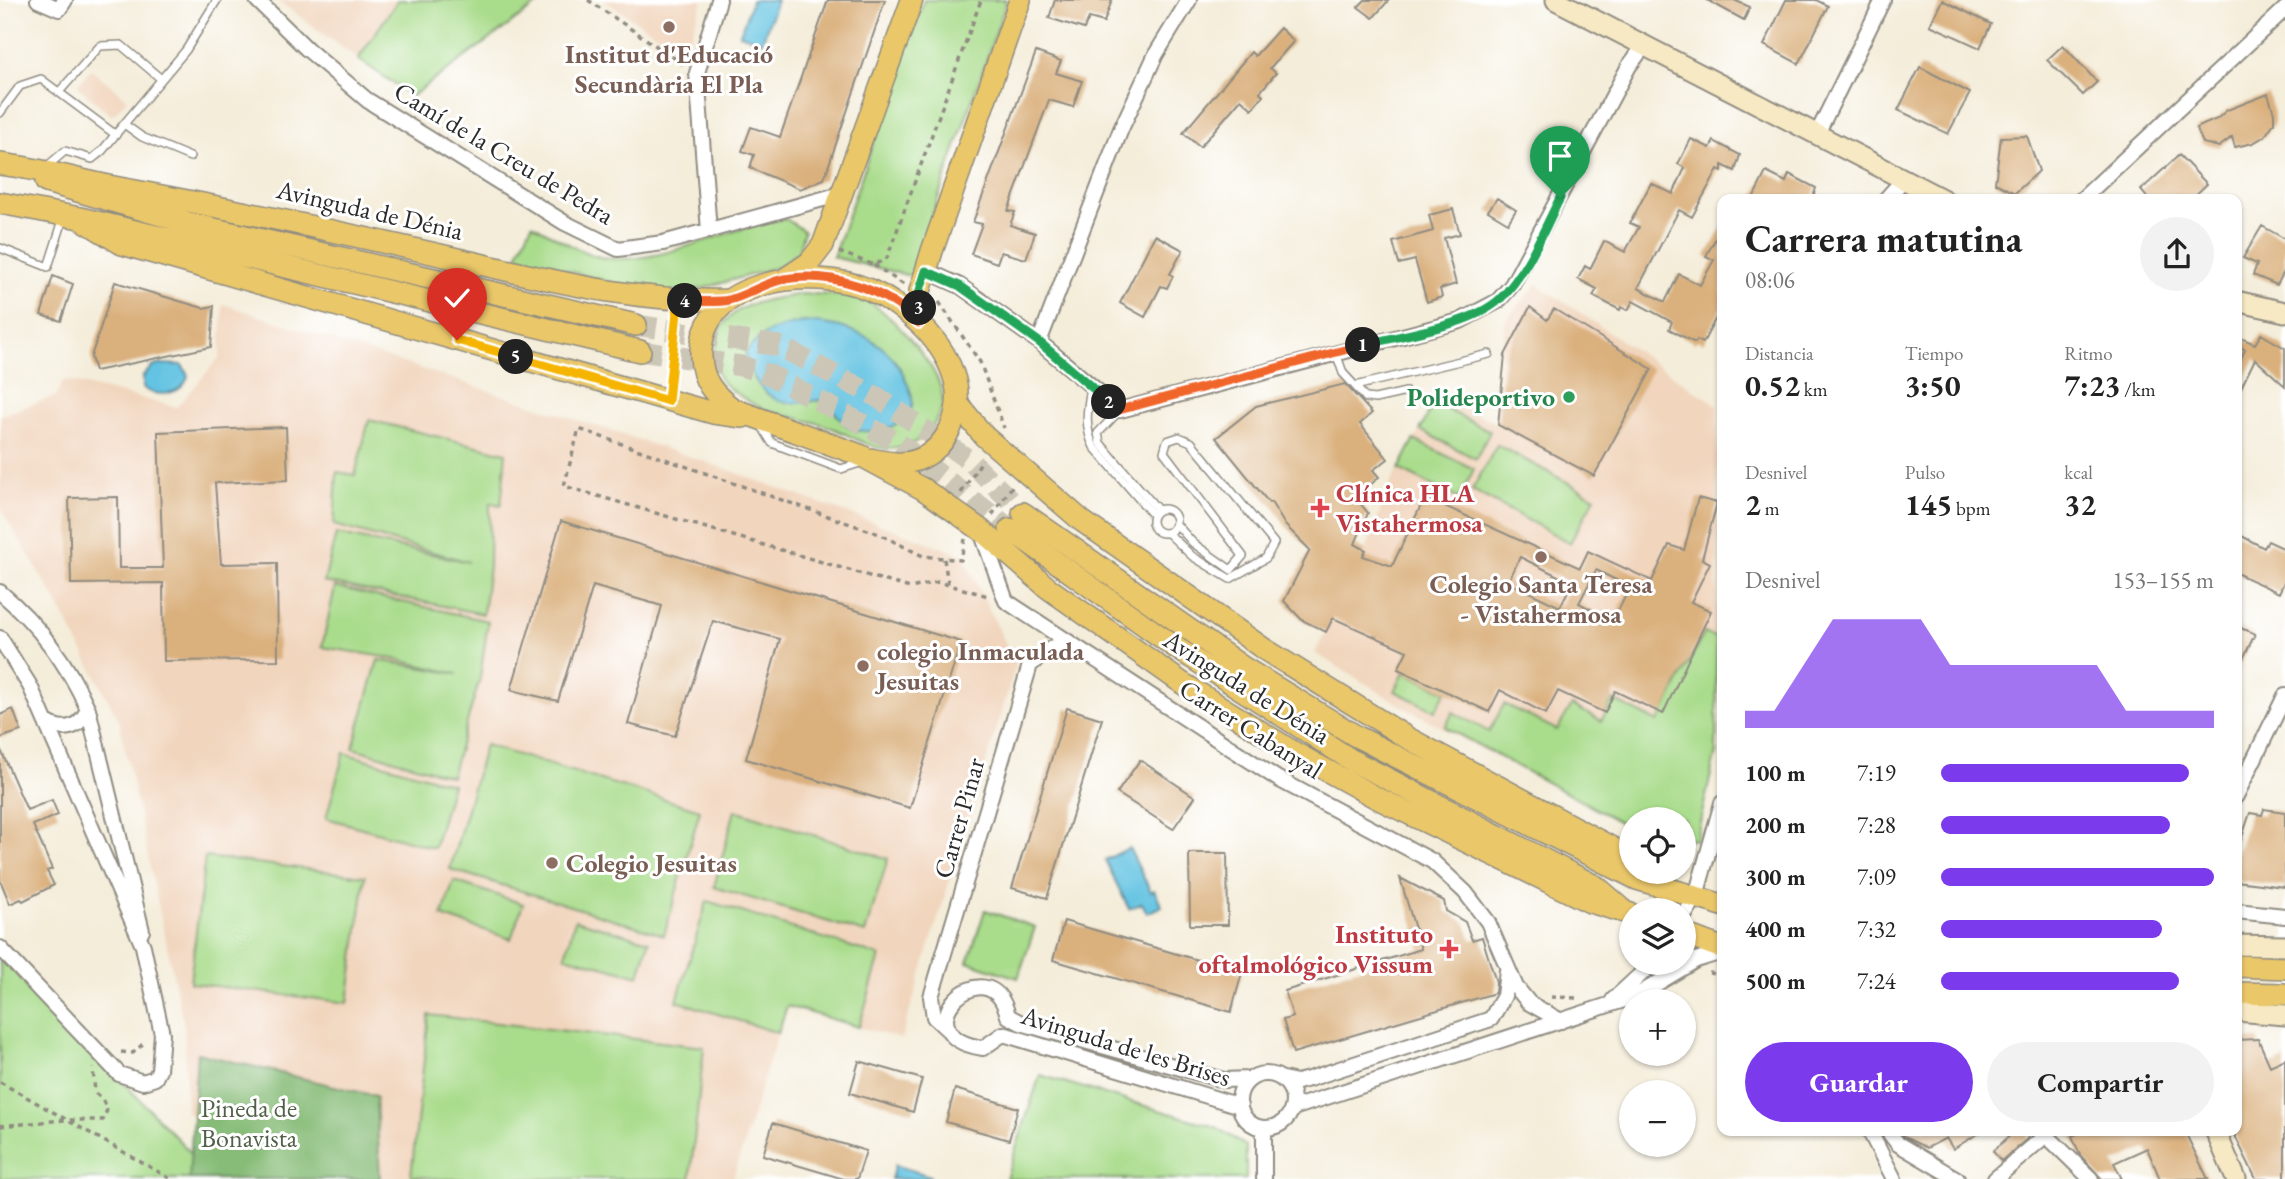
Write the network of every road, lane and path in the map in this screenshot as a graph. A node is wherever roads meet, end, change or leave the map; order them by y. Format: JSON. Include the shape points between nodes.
{"nodes":[{"id":1,"x":38,"y":0,"type":"edge"},
{"id":2,"x":217,"y":0,"type":"edge"},
{"id":3,"x":257,"y":0,"type":"edge"},
{"id":4,"x":588,"y":0,"type":"edge"},
{"id":5,"x":719,"y":0,"type":"edge"},
{"id":6,"x":912,"y":0,"type":"edge"},
{"id":7,"x":981,"y":0,"type":"edge"},
{"id":8,"x":1020,"y":0,"type":"edge"},
{"id":9,"x":1189,"y":0,"type":"edge"},
{"id":10,"x":1883,"y":0,"type":"edge"},
{"id":11,"x":1565,"y":2,"type":"edge"},
{"id":12,"x":62,"y":4,"type":"edge"},
{"id":13,"x":2285,"y":9,"type":"edge"},
{"id":14,"x":1644,"y":46,"type":"junction"},
{"id":15,"x":697,"y":73,"type":"junction"},
{"id":16,"x":160,"y":78,"type":"junction"},
{"id":17,"x":59,"y":92,"type":"junction"},
{"id":18,"x":0,"y":113,"type":"edge"},
{"id":19,"x":124,"y":124,"type":"junction"},
{"id":20,"x":1817,"y":134,"type":"junction"},
{"id":21,"x":116,"y":135,"type":"junction"},
{"id":22,"x":190,"y":157,"type":"dead end"},
{"id":23,"x":0,"y":165,"type":"edge"},
{"id":24,"x":44,"y":169,"type":"junction"},
{"id":25,"x":1904,"y":179,"type":"junction"},
{"id":26,"x":841,"y":194,"type":"junction"},
{"id":27,"x":1890,"y":194,"type":"edge"},
{"id":28,"x":1933,"y":194,"type":"edge"},
{"id":29,"x":2087,"y":194,"type":"edge"},
{"id":30,"x":0,"y":203,"type":"edge"},
{"id":31,"x":72,"y":216,"type":"junction"},
{"id":32,"x":709,"y":231,"type":"junction"},
{"id":33,"x":823,"y":245,"type":"junction"},
{"id":34,"x":0,"y":248,"type":"edge"},
{"id":35,"x":926,"y":271,"type":"junction"},
{"id":36,"x":785,"y":279,"type":"junction"},
{"id":37,"x":729,"y":300,"type":"junction"},
{"id":38,"x":678,"y":302,"type":"junction"},
{"id":39,"x":2242,"y":302,"type":"edge"},
{"id":40,"x":2285,"y":312,"type":"edge"},
{"id":41,"x":919,"y":323,"type":"junction"},
{"id":42,"x":636,"y":325,"type":"tunnel mouth"},
{"id":43,"x":1039,"y":342,"type":"junction"},
{"id":44,"x":640,"y":351,"type":"tunnel mouth"},
{"id":45,"x":1336,"y":352,"type":"junction"},
{"id":46,"x":1489,"y":354,"type":"dead end"},
{"id":47,"x":1355,"y":387,"type":"junction"},
{"id":48,"x":1091,"y":388,"type":"junction"},
{"id":49,"x":1406,"y":392,"type":"dead end"},
{"id":50,"x":668,"y":401,"type":"junction"},
{"id":51,"x":958,"y":404,"type":"junction"},
{"id":52,"x":1119,"y":410,"type":"junction"},
{"id":53,"x":757,"y":419,"type":"junction"},
{"id":54,"x":984,"y":457,"type":"dead end"},
{"id":55,"x":870,"y":459,"type":"junction"},
{"id":56,"x":994,"y":467,"type":"dead end"},
{"id":57,"x":1004,"y":476,"type":"dead end"},
{"id":58,"x":1155,"y":512,"type":"junction"},
{"id":59,"x":1176,"y":524,"type":"junction"},
{"id":60,"x":973,"y":533,"type":"junction"},
{"id":61,"x":1168,"y":533,"type":"junction"},
{"id":62,"x":944,"y":559,"type":"junction"},
{"id":63,"x":948,"y":585,"type":"junction"},
{"id":64,"x":0,"y":592,"type":"edge"},
{"id":65,"x":1006,"y":601,"type":"junction"},
{"id":66,"x":0,"y":638,"type":"edge"},
{"id":67,"x":1076,"y":647,"type":"junction"},
{"id":68,"x":2285,"y":696,"type":"edge"},
{"id":69,"x":88,"y":709,"type":"junction"},
{"id":70,"x":2281,"y":712,"type":"edge"},
{"id":71,"x":45,"y":721,"type":"junction"},
{"id":72,"x":2242,"y":785,"type":"edge"},
{"id":73,"x":1717,"y":821,"type":"edge"},
{"id":74,"x":1619,"y":852,"type":"edge"},
{"id":75,"x":1676,"y":884,"type":"edge"},
{"id":76,"x":1696,"y":896,"type":"junction"},
{"id":77,"x":1717,"y":903,"type":"edge"},
{"id":78,"x":1619,"y":905,"type":"edge"},
{"id":79,"x":1619,"y":910,"type":"edge"},
{"id":80,"x":2242,"y":912,"type":"edge"},
{"id":81,"x":2285,"y":916,"type":"edge"},
{"id":82,"x":1696,"y":939,"type":"edge"},
{"id":83,"x":2242,"y":945,"type":"edge"},
{"id":84,"x":143,"y":946,"type":"junction"},
{"id":85,"x":2285,"y":946,"type":"edge"},
{"id":86,"x":0,"y":948,"type":"edge"},
{"id":87,"x":1717,"y":948,"type":"edge"},
{"id":88,"x":1717,"y":952,"type":"edge"},
{"id":89,"x":1507,"y":961,"type":"junction"},
{"id":90,"x":2242,"y":966,"type":"edge"},
{"id":91,"x":2285,"y":968,"type":"edge"},
{"id":92,"x":1640,"y":975,"type":"edge"},
{"id":93,"x":1542,"y":992,"type":"dead end"},
{"id":94,"x":2242,"y":993,"type":"edge"},
{"id":95,"x":2285,"y":994,"type":"edge"},
{"id":96,"x":1609,"y":1003,"type":"junction"},
{"id":97,"x":2242,"y":1012,"type":"edge"},
{"id":98,"x":1584,"y":1013,"type":"junction"},
{"id":99,"x":2285,"y":1014,"type":"edge"},
{"id":100,"x":1561,"y":1021,"type":"junction"},
{"id":101,"x":948,"y":1030,"type":"junction"},
{"id":102,"x":146,"y":1038,"type":"dead end"},
{"id":103,"x":100,"y":1055,"type":"junction"},
{"id":104,"x":1250,"y":1079,"type":"junction"},
{"id":105,"x":1283,"y":1079,"type":"junction"},
{"id":106,"x":0,"y":1082,"type":"edge"},
{"id":107,"x":1240,"y":1106,"type":"junction"},
{"id":108,"x":1293,"y":1108,"type":"junction"},
{"id":109,"x":64,"y":1120,"type":"junction"},
{"id":110,"x":0,"y":1126,"type":"edge"},
{"id":111,"x":1264,"y":1128,"type":"junction"},
{"id":112,"x":1872,"y":1136,"type":"edge"},
{"id":113,"x":1892,"y":1136,"type":"edge"},
{"id":114,"x":2040,"y":1136,"type":"edge"},
{"id":115,"x":2046,"y":1136,"type":"edge"},
{"id":116,"x":2218,"y":1136,"type":"edge"},
{"id":117,"x":171,"y":1179,"type":"edge"},
{"id":118,"x":1264,"y":1179,"type":"edge"},
{"id":119,"x":1894,"y":1179,"type":"edge"},
{"id":120,"x":1957,"y":1179,"type":"edge"},
{"id":121,"x":1995,"y":1179,"type":"edge"},
{"id":122,"x":2091,"y":1179,"type":"edge"},
{"id":123,"x":2236,"y":1179,"type":"edge"}],
"edges":[{"from":1,"to":12,"type":"street"},
{"from":2,"to":16,"type":"lane","via":[[186,50]]},
{"from":3,"to":32,"type":"street","name":"Camí de la Creu de Pedra","via":[[367,100],[565,223],[618,249]]},
{"from":4,"to":15,"type":"path"},
{"from":5,"to":15,"type":"street"},
{"from":6,"to":26,"type":"main road"},
{"from":7,"to":33,"type":"path","via":[[887,258],[874,265]]},
{"from":8,"to":35,"type":"main road"},
{"from":9,"to":43,"type":"street","via":[[1156,54],[1121,129]]},
{"from":10,"to":20,"type":"street"},
{"from":11,"to":14,"type":"street"},
{"from":13,"to":29,"type":"street"},
{"from":14,"to":20,"type":"street"},
{"from":14,"to":45,"type":"street","via":[[1629,66],[1525,263],[1498,301],[1460,321]]},
{"from":15,"to":32,"type":"street"},
{"from":16,"to":17,"type":"lane","via":[[121,45],[100,46]]},
{"from":16,"to":19,"type":"lane"},
{"from":17,"to":18,"type":"lane","via":[[41,79],[30,82],[20,86]]},
{"from":17,"to":21,"type":"lane"},
{"from":19,"to":21,"type":"lane"},
{"from":19,"to":22,"type":"lane","via":[[142,137]]},
{"from":20,"to":25,"type":"street"},
{"from":21,"to":24,"type":"lane","via":[[92,159],[65,151]]},
{"from":23,"to":24,"type":"main road","name":"Avinguda de Dénia"},
{"from":23,"to":42,"type":"main road","name":"Avinguda de Dénia","via":[[74,192],[192,224]]},
{"from":24,"to":38,"type":"main road","name":"Avinguda de Dénia","via":[[540,278]]},
{"from":25,"to":27,"type":"street"},
{"from":25,"to":28,"type":"street"},
{"from":26,"to":32,"type":"street","name":"Camí de la Creu de Pedra"},
{"from":26,"to":33,"type":"main road"},
{"from":30,"to":31,"type":"main road","name":"Avinguda de Dénia"},
{"from":31,"to":34,"type":"lane","via":[[48,267]]},
{"from":31,"to":44,"type":"main road","name":"Avinguda de Dénia"},
{"from":31,"to":50,"type":"main road","name":"Avinguda de Dénia","via":[[122,244]]},
{"from":33,"to":36,"type":"main road"},
{"from":35,"to":41,"type":"main road"},
{"from":35,"to":43,"type":"street","via":[[960,286]]},
{"from":36,"to":37,"type":"main road","name":"Avinguda de Dénia"},
{"from":36,"to":41,"type":"main road","name":"Avinguda de Dénia","via":[[837,280],[869,290]]},
{"from":37,"to":38,"type":"main road","name":"Avinguda de Dénia"},
{"from":37,"to":53,"type":"main road","name":"Avinguda de Dénia","via":[[707,323],[702,369],[716,397]]},
{"from":38,"to":50,"type":"path"},
{"from":39,"to":40,"type":"street"},
{"from":41,"to":51,"type":"main road","name":"Avinguda de Dénia","via":[[948,363]]},
{"from":43,"to":48,"type":"street"},
{"from":45,"to":47,"type":"lane","via":[[1343,373]]},
{"from":45,"to":52,"type":"street"},
{"from":46,"to":47,"type":"lane"},
{"from":47,"to":49,"type":"lane","via":[[1366,398],[1375,399]]},
{"from":48,"to":52,"type":"street"},
{"from":48,"to":58,"type":"lane","via":[[1088,436]]},
{"from":50,"to":53,"type":"main road","name":"Avinguda de Dénia"},
{"from":51,"to":55,"type":"main road","name":"Avinguda de Dénia","via":[[944,439],[927,454],[903,463]]},
{"from":51,"to":74,"type":"main road","name":"Avinguda de Dénia","via":[[984,436],[1082,521],[1264,649],[1406,737]]},
{"from":52,"to":58,"type":"lane","via":[[1098,433],[1100,443]]},
{"from":53,"to":55,"type":"main road","name":"Avinguda de Dénia"},
{"from":54,"to":56,"type":"path"},
{"from":55,"to":60,"type":"main road","name":"Avinguda de Dénia","via":[[923,489]]},
{"from":57,"to":60,"type":"path","via":[[1014,486]]},
{"from":58,"to":59,"type":"lane","via":[[1169,510]]},
{"from":58,"to":61,"type":"lane","via":[[1151,523],[1156,531]]},
{"from":59,"to":61,"type":"lane"},
{"from":59,"to":61,"type":"lane","via":[[1193,543],[1231,570],[1243,556],[1164,452],[1167,441],[1179,437],[1191,442],[1274,542],[1266,558],[1230,579],[1192,556]]},
{"from":60,"to":62,"type":"path","via":[[961,560]]},
{"from":60,"to":65,"type":"street"},
{"from":60,"to":79,"type":"main road","name":"Avinguda de Dénia","via":[[1182,682],[1295,753],[1590,902]]},
{"from":62,"to":63,"type":"path"},
{"from":62,"to":63,"type":"path","via":[[923,556],[868,530],[579,429],[564,486],[911,587],[938,582]]},
{"from":63,"to":65,"type":"path"},
{"from":64,"to":69,"type":"street","via":[[44,634]]},
{"from":65,"to":67,"type":"street","name":"Carrer Cabanyal"},
{"from":66,"to":71,"type":"street"},
{"from":67,"to":89,"type":"street","name":"Carrer Cabanyal","via":[[1278,779],[1433,861],[1488,922]]},
{"from":67,"to":101,"type":"street","name":"Carrer Pinar","via":[[1053,647],[1030,665],[931,997],[934,1017]]},
{"from":68,"to":70,"type":"street"},
{"from":69,"to":71,"type":"street","via":[[77,725],[66,730]]},
{"from":69,"to":84,"type":"street"},
{"from":70,"to":72,"type":"street"},
{"from":71,"to":84,"type":"street"},
{"from":73,"to":76,"type":"street"},
{"from":75,"to":76,"type":"main road","name":"Avinguda de Dénia"},
{"from":76,"to":77,"type":"main road","name":"Avinguda de Dénia"},
{"from":76,"to":78,"type":"main road","name":"Avinguda de Dénia","via":[[1637,879],[1356,736],[1016,521],[1175,647],[1353,761],[1597,887]]},
{"from":80,"to":81,"type":"street"},
{"from":82,"to":87,"type":"main road"},
{"from":83,"to":85,"type":"street"},
{"from":84,"to":103,"type":"street","via":[[162,1034],[159,1070],[155,1079],[143,1082],[119,1074]]},
{"from":86,"to":103,"type":"street"},
{"from":88,"to":96,"type":"street","via":[[1636,996]]},
{"from":89,"to":100,"type":"street","via":[[1516,987],[1528,1003]]},
{"from":89,"to":105,"type":"street","via":[[1504,996],[1491,1019],[1309,1079]]},
{"from":90,"to":91,"type":"main road"},
{"from":92,"to":96,"type":"street"},
{"from":93,"to":98,"type":"path","via":[[1578,997]]},
{"from":94,"to":95,"type":"main road"},
{"from":96,"to":98,"type":"street"},
{"from":97,"to":99,"type":"street"},
{"from":98,"to":100,"type":"street"},
{"from":100,"to":108,"type":"street"},
{"from":101,"to":104,"type":"street","name":"Avinguda de les Brises","via":[[946,1016],[953,998],[972,987],[985,988],[996,993],[1008,1016],[1021,1023],[1223,1080]]},
{"from":101,"to":107,"type":"street","name":"Avinguda de les Brises","via":[[962,1045],[983,1048],[1003,1034]]},
{"from":102,"to":103,"type":"path","via":[[139,1050],[118,1051],[111,1044]]},
{"from":103,"to":109,"type":"path","via":[[91,1071],[95,1093],[107,1110],[103,1120]]},
{"from":104,"to":105,"type":"street","via":[[1266,1073]]},
{"from":104,"to":107,"type":"street","via":[[1241,1091]]},
{"from":105,"to":108,"type":"street","via":[[1292,1092]]},
{"from":106,"to":109,"type":"path"},
{"from":107,"to":111,"type":"street","via":[[1248,1121]]},
{"from":108,"to":111,"type":"street","via":[[1282,1123]]},
{"from":109,"to":110,"type":"path"},
{"from":109,"to":117,"type":"path"},
{"from":111,"to":118,"type":"street"},
{"from":112,"to":119,"type":"street"},
{"from":113,"to":120,"type":"street"},
{"from":114,"to":121,"type":"street"},
{"from":115,"to":122,"type":"street"},
{"from":116,"to":123,"type":"street"}]}
